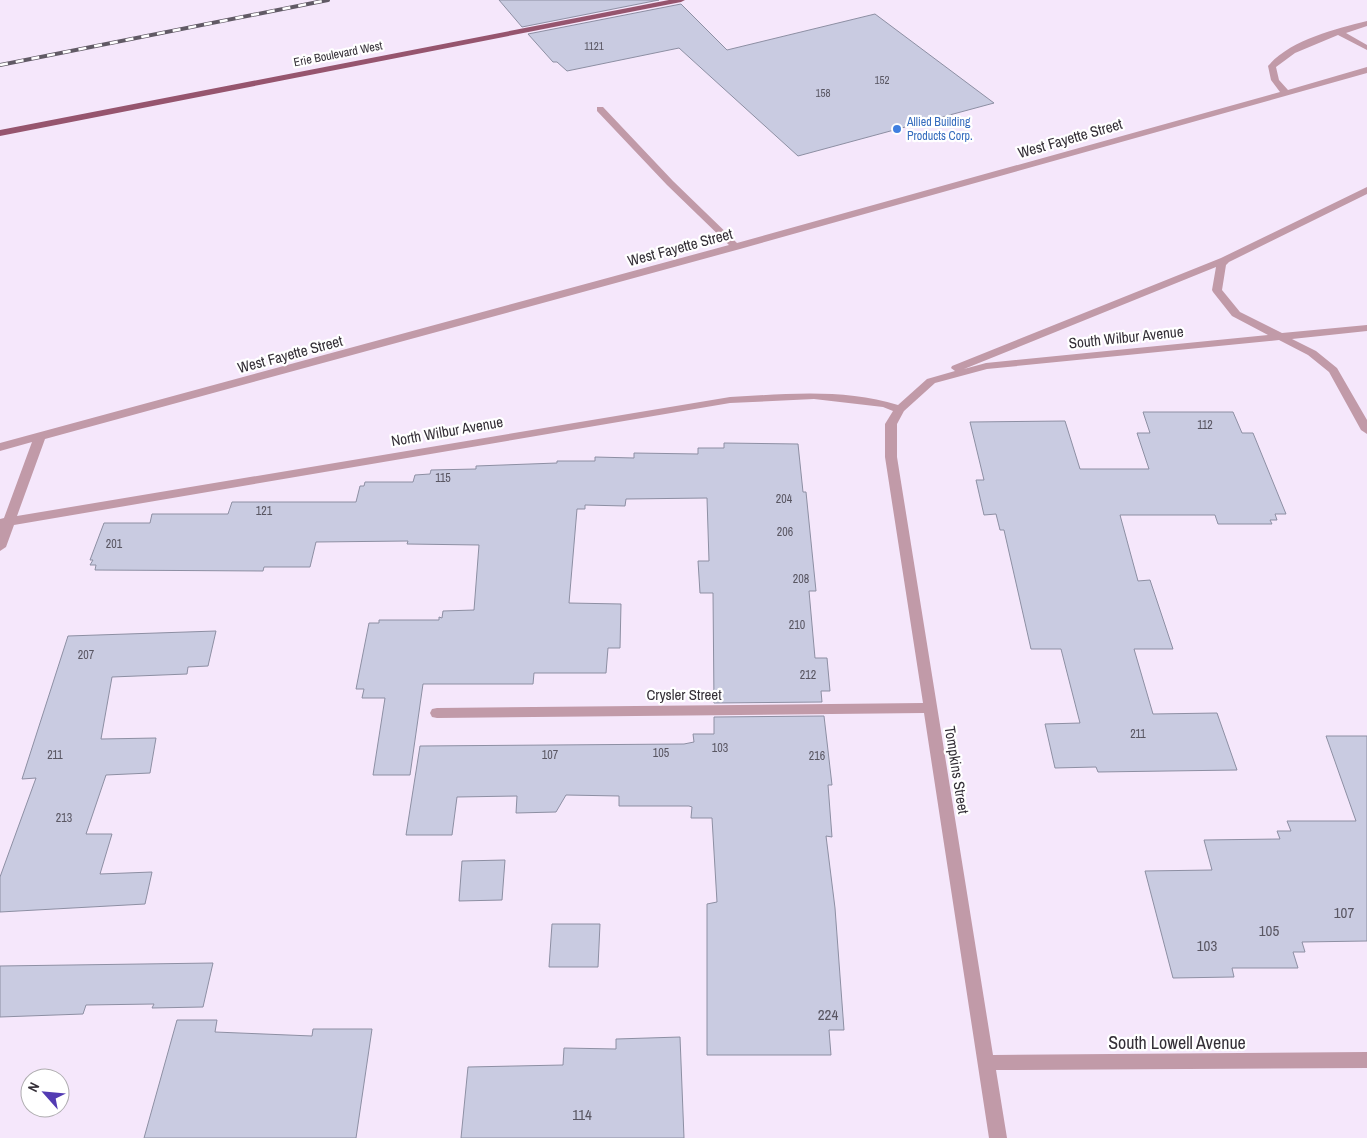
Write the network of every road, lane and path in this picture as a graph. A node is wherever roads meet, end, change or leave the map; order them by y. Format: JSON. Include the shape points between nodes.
{"nodes":[{"id":1,"x":681,"y":0,"type":"edge"},
{"id":2,"x":1367,"y":22,"type":"edge"},
{"id":3,"x":1339,"y":32,"type":"junction"},
{"id":4,"x":1367,"y":48,"type":"edge"},
{"id":5,"x":1367,"y":70,"type":"edge"},
{"id":6,"x":1286,"y":93,"type":"junction"},
{"id":7,"x":600,"y":109,"type":"dead end"},
{"id":8,"x":0,"y":132,"type":"edge"},
{"id":9,"x":1367,"y":190,"type":"edge"},
{"id":10,"x":736,"y":247,"type":"junction"},
{"id":11,"x":1225,"y":260,"type":"junction"},
{"id":12,"x":1367,"y":328,"type":"edge"},
{"id":13,"x":1276,"y":336,"type":"junction"},
{"id":14,"x":941,"y":377,"type":"junction"},
{"id":15,"x":900,"y":409,"type":"junction"},
{"id":16,"x":1367,"y":430,"type":"edge"},
{"id":17,"x":39,"y":438,"type":"junction"},
{"id":18,"x":0,"y":447,"type":"edge"},
{"id":19,"x":5,"y":522,"type":"edge"},
{"id":20,"x":0,"y":547,"type":"edge"},
{"id":21,"x":930,"y":708,"type":"junction"},
{"id":22,"x":438,"y":713,"type":"dead end"},
{"id":23,"x":1367,"y":1060,"type":"edge"},
{"id":24,"x":986,"y":1063,"type":"junction"},
{"id":25,"x":998,"y":1138,"type":"edge"}],
"edges":[{"from":1,"to":8,"type":"main road","name":"Erie Boulevard West"},
{"from":2,"to":3,"type":"street"},
{"from":3,"to":4,"type":"street"},
{"from":3,"to":6,"type":"street","via":[[1291,51],[1272,66],[1275,80]]},
{"from":5,"to":6,"type":"street","name":"West Fayette Street"},
{"from":6,"to":10,"type":"street","name":"West Fayette Street"},
{"from":7,"to":10,"type":"street"},
{"from":9,"to":11,"type":"street"},
{"from":10,"to":17,"type":"street","name":"West Fayette Street"},
{"from":11,"to":13,"type":"street","via":[[1221,265],[1217,290],[1236,314]]},
{"from":11,"to":14,"type":"street","via":[[962,364]]},
{"from":12,"to":13,"type":"street","name":"South Wilbur Avenue"},
{"from":13,"to":14,"type":"street","name":"South Wilbur Avenue","via":[[986,366]]},
{"from":13,"to":16,"type":"street","via":[[1312,353],[1333,370]]},
{"from":14,"to":15,"type":"street","name":"South Wilbur Avenue"},
{"from":15,"to":19,"type":"street","name":"North Wilbur Avenue","via":[[884,404],[814,396],[730,400]]},
{"from":15,"to":21,"type":"street","name":"Tompkins Street","via":[[891,424],[891,457]]},
{"from":17,"to":18,"type":"street","name":"West Fayette Street"},
{"from":17,"to":19,"type":"street"},
{"from":19,"to":20,"type":"street"},
{"from":21,"to":22,"type":"street","name":"Crysler Street"},
{"from":21,"to":24,"type":"street","name":"Tompkins Street"},
{"from":23,"to":24,"type":"street","name":"South Lowell Avenue"},
{"from":24,"to":25,"type":"street","name":"Tompkins Street"}]}
